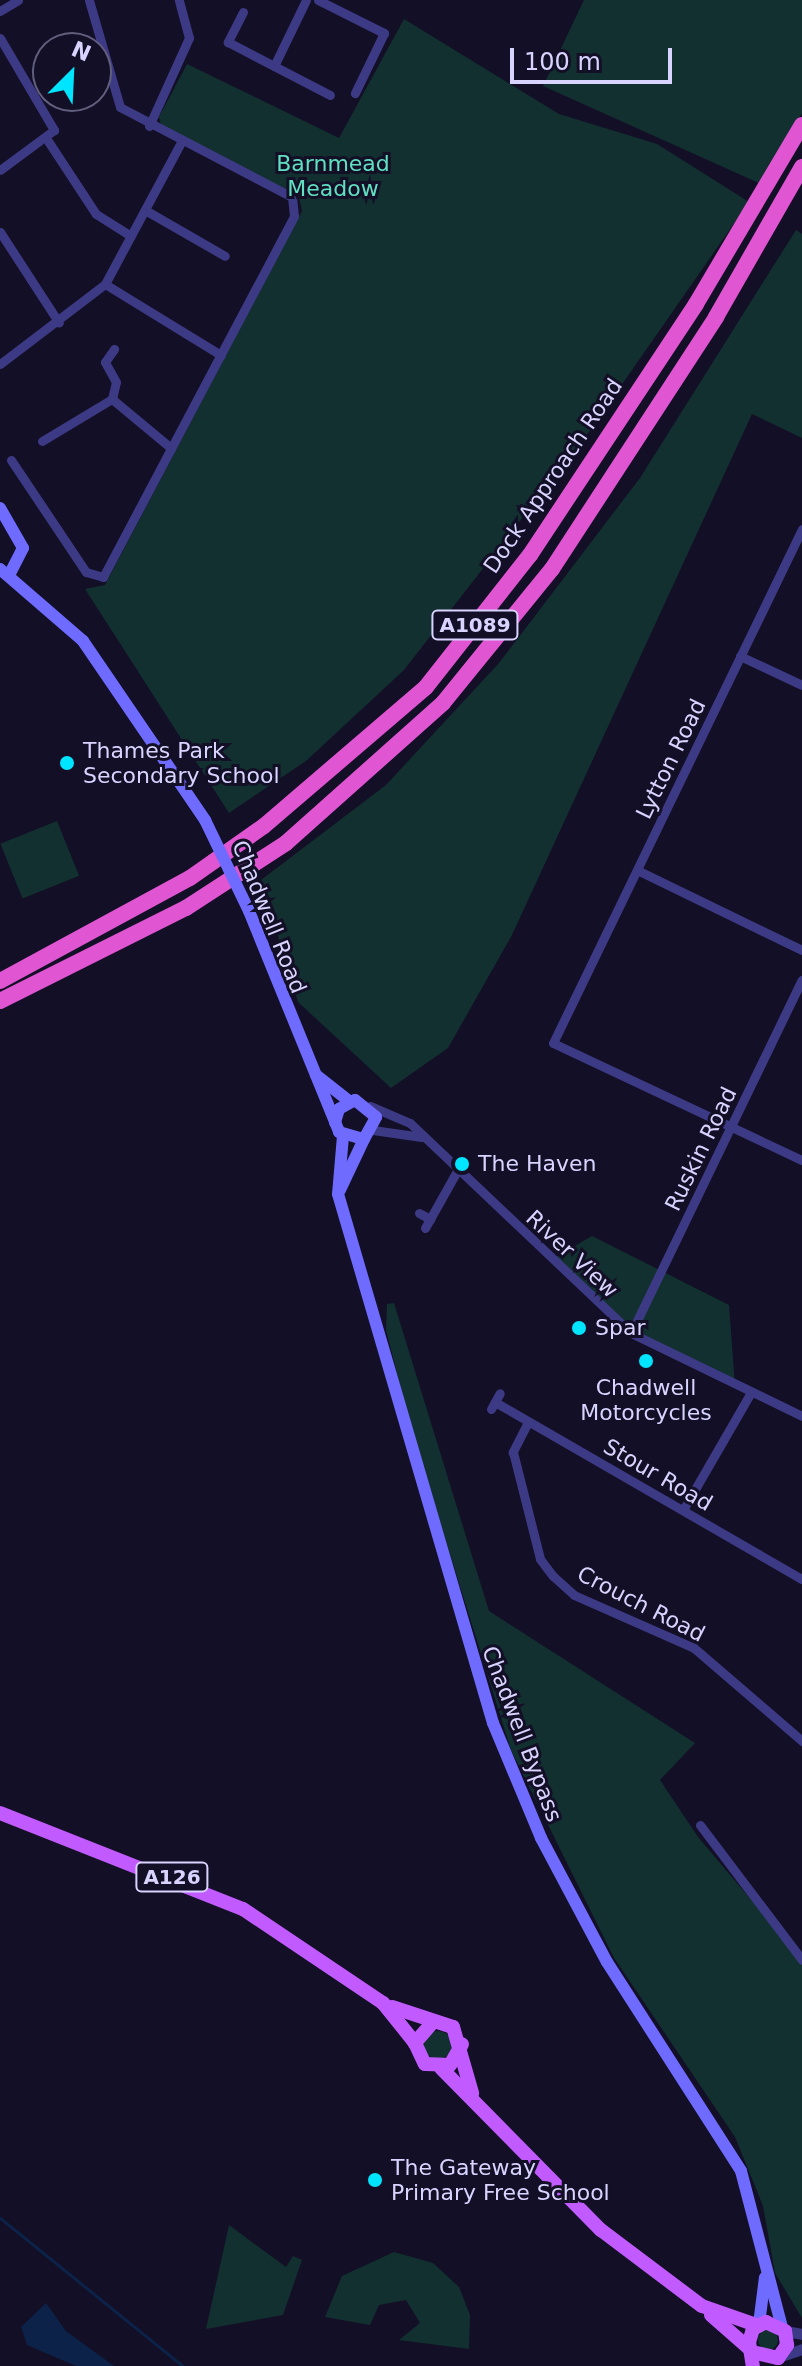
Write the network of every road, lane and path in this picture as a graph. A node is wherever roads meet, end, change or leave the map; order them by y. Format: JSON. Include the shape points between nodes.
{"nodes":[{"id":1,"x":18,"y":0,"type":"edge"},
{"id":2,"x":89,"y":0,"type":"edge"},
{"id":3,"x":179,"y":0,"type":"edge"},
{"id":4,"x":306,"y":0,"type":"edge"},
{"id":5,"x":318,"y":0,"type":"edge"},
{"id":6,"x":0,"y":11,"type":"edge"},
{"id":7,"x":243,"y":12,"type":"dead end"},
{"id":8,"x":0,"y":38,"type":"edge"},
{"id":9,"x":274,"y":66,"type":"junction"},
{"id":10,"x":355,"y":93,"type":"dead end"},
{"id":11,"x":330,"y":95,"type":"dead end"},
{"id":12,"x":802,"y":125,"type":"edge"},
{"id":13,"x":149,"y":126,"type":"junction"},
{"id":14,"x":48,"y":141,"type":"junction"},
{"id":15,"x":181,"y":142,"type":"junction"},
{"id":16,"x":802,"y":167,"type":"edge"},
{"id":17,"x":0,"y":170,"type":"edge"},
{"id":18,"x":145,"y":210,"type":"junction"},
{"id":19,"x":0,"y":232,"type":"edge"},
{"id":20,"x":131,"y":236,"type":"junction"},
{"id":21,"x":225,"y":256,"type":"dead end"},
{"id":22,"x":105,"y":284,"type":"junction"},
{"id":23,"x":59,"y":323,"type":"junction"},
{"id":24,"x":114,"y":349,"type":"dead end"},
{"id":25,"x":221,"y":355,"type":"junction"},
{"id":26,"x":0,"y":364,"type":"edge"},
{"id":27,"x":112,"y":399,"type":"junction"},
{"id":28,"x":42,"y":441,"type":"dead end"},
{"id":29,"x":171,"y":448,"type":"junction"},
{"id":30,"x":11,"y":460,"type":"dead end"},
{"id":31,"x":0,"y":508,"type":"edge"},
{"id":32,"x":802,"y":529,"type":"edge"},
{"id":33,"x":5,"y":572,"type":"edge"},
{"id":34,"x":740,"y":656,"type":"junction"},
{"id":35,"x":802,"y":685,"type":"edge"},
{"id":36,"x":637,"y":870,"type":"junction"},
{"id":37,"x":802,"y":950,"type":"edge"},
{"id":38,"x":802,"y":980,"type":"edge"},
{"id":39,"x":0,"y":981,"type":"edge"},
{"id":40,"x":0,"y":1001,"type":"edge"},
{"id":41,"x":308,"y":1067,"type":"junction"},
{"id":42,"x":349,"y":1101,"type":"junction"},
{"id":43,"x":370,"y":1106,"type":"junction"},
{"id":44,"x":335,"y":1122,"type":"junction"},
{"id":45,"x":731,"y":1127,"type":"junction"},
{"id":46,"x":369,"y":1135,"type":"junction"},
{"id":47,"x":343,"y":1136,"type":"junction"},
{"id":48,"x":421,"y":1137,"type":"junction"},
{"id":49,"x":802,"y":1160,"type":"edge"},
{"id":50,"x":457,"y":1171,"type":"junction"},
{"id":51,"x":338,"y":1194,"type":"junction"},
{"id":52,"x":419,"y":1213,"type":"dead end"},
{"id":53,"x":631,"y":1333,"type":"junction"},
{"id":54,"x":750,"y":1394,"type":"junction"},
{"id":55,"x":495,"y":1401,"type":"dead end"},
{"id":56,"x":802,"y":1416,"type":"edge"},
{"id":57,"x":528,"y":1422,"type":"junction"},
{"id":58,"x":683,"y":1510,"type":"junction"},
{"id":59,"x":802,"y":1579,"type":"edge"},
{"id":60,"x":802,"y":1741,"type":"edge"},
{"id":61,"x":0,"y":1813,"type":"edge"},
{"id":62,"x":700,"y":1825,"type":"dead end"},
{"id":63,"x":801,"y":1954,"type":"edge"},
{"id":64,"x":383,"y":2003,"type":"junction"},
{"id":65,"x":433,"y":2022,"type":"junction"},
{"id":66,"x":461,"y":2039,"type":"junction"},
{"id":67,"x":415,"y":2043,"type":"junction"},
{"id":68,"x":441,"y":2068,"type":"junction"},
{"id":69,"x":472,"y":2094,"type":"junction"},
{"id":70,"x":765,"y":2246,"type":"junction"},
{"id":71,"x":702,"y":2306,"type":"junction"},
{"id":72,"x":758,"y":2325,"type":"junction"},
{"id":73,"x":783,"y":2329,"type":"junction"},
{"id":74,"x":802,"y":2334,"type":"edge"},
{"id":75,"x":802,"y":2349,"type":"edge"},
{"id":76,"x":752,"y":2356,"type":"edge"},
{"id":77,"x":778,"y":2360,"type":"edge"}],
"edges":[{"from":1,"to":6,"type":"street"},
{"from":2,"to":13,"type":"street","via":[[120,107]]},
{"from":3,"to":13,"type":"street","via":[[189,38]]},
{"from":4,"to":9,"type":"street"},
{"from":5,"to":10,"type":"street","via":[[384,33]]},
{"from":7,"to":9,"type":"street","via":[[228,42]]},
{"from":8,"to":14,"type":"street","via":[[52,118]]},
{"from":9,"to":11,"type":"street"},
{"from":12,"to":39,"type":"highway","name":"Dock Approach Road","number":"A1089","via":[[704,291],[530,555],[426,687],[264,826],[190,878]]},
{"from":13,"to":15,"type":"street"},
{"from":14,"to":17,"type":"street"},
{"from":14,"to":20,"type":"street","via":[[96,214]]},
{"from":15,"to":18,"type":"street"},
{"from":15,"to":25,"type":"street","via":[[292,197],[294,216]]},
{"from":16,"to":40,"type":"highway","number":"A1089","via":[[716,317],[552,569],[443,703],[286,843],[186,908]]},
{"from":18,"to":20,"type":"street"},
{"from":18,"to":21,"type":"street"},
{"from":19,"to":23,"type":"street"},
{"from":20,"to":22,"type":"street"},
{"from":22,"to":23,"type":"street"},
{"from":22,"to":25,"type":"street"},
{"from":23,"to":26,"type":"street"},
{"from":24,"to":27,"type":"street","via":[[105,362],[116,382]]},
{"from":25,"to":29,"type":"street"},
{"from":27,"to":28,"type":"street"},
{"from":27,"to":29,"type":"street"},
{"from":29,"to":30,"type":"street","via":[[103,577],[94,579]]},
{"from":31,"to":33,"type":"main road","via":[[23,548]]},
{"from":32,"to":34,"type":"street","name":"Lytton Road"},
{"from":33,"to":41,"type":"main road","name":"Chadwell Road","bridge":true,"via":[[83,641],[205,820],[249,911]]},
{"from":34,"to":35,"type":"street"},
{"from":34,"to":36,"type":"street","name":"Lytton Road"},
{"from":36,"to":37,"type":"street"},
{"from":36,"to":45,"type":"street","name":"Lytton Road","via":[[553,1043]]},
{"from":38,"to":45,"type":"street","name":"Ruskin Road"},
{"from":41,"to":42,"type":"main road","name":"Chadwell Road"},
{"from":41,"to":44,"type":"main road","name":"Chadwell Road"},
{"from":42,"to":43,"type":"main road"},
{"from":42,"to":44,"type":"main road"},
{"from":43,"to":46,"type":"main road"},
{"from":43,"to":48,"type":"street","name":"River View","via":[[395,1114]]},
{"from":44,"to":47,"type":"main road","name":"Chadwell Road"},
{"from":45,"to":49,"type":"street"},
{"from":45,"to":53,"type":"street","name":"Ruskin Road"},
{"from":46,"to":47,"type":"main road"},
{"from":46,"to":48,"type":"street"},
{"from":46,"to":51,"type":"main road"},
{"from":47,"to":51,"type":"main road","name":"Chadwell Bypass"},
{"from":48,"to":50,"type":"street","name":"River View"},
{"from":50,"to":52,"type":"street","via":[[427,1224]]},
{"from":50,"to":53,"type":"street","name":"River View"},
{"from":51,"to":70,"type":"main road","name":"Chadwell Bypass","via":[[433,1539],[504,1751],[607,1962],[726,2141]]},
{"from":53,"to":54,"type":"street","name":"River View"},
{"from":54,"to":56,"type":"street","name":"River View"},
{"from":54,"to":58,"type":"street"},
{"from":55,"to":57,"type":"street","name":"Stour Road"},
{"from":57,"to":58,"type":"street","name":"Stour Road"},
{"from":57,"to":60,"type":"street","name":"Crouch Road","via":[[513,1452],[540,1559],[553,1576],[574,1595],[694,1648]]},
{"from":58,"to":59,"type":"street","name":"Stour Road"},
{"from":61,"to":64,"type":"main road","number":"A126","via":[[235,1904]]},
{"from":62,"to":63,"type":"street"},
{"from":64,"to":65,"type":"main road","number":"A126"},
{"from":64,"to":67,"type":"main road","number":"A126"},
{"from":65,"to":66,"type":"main road","number":"A126","via":[[453,2027]]},
{"from":65,"to":67,"type":"main road"},
{"from":66,"to":68,"type":"main road","via":[[459,2056]]},
{"from":66,"to":69,"type":"main road"},
{"from":67,"to":68,"type":"main road","number":"A126","via":[[421,2061]]},
{"from":68,"to":69,"type":"main road","number":"A126"},
{"from":69,"to":71,"type":"main road","number":"A126","via":[[555,2188]]},
{"from":70,"to":72,"type":"main road","name":"Chadwell Bypass"},
{"from":70,"to":73,"type":"main road","name":"Chadwell Bypass"},
{"from":71,"to":72,"type":"main road","number":"A126"},
{"from":71,"to":76,"type":"main road","number":"A126"},
{"from":72,"to":73,"type":"main road"},
{"from":72,"to":76,"type":"main road"},
{"from":73,"to":74,"type":"street"},
{"from":73,"to":77,"type":"main road"},
{"from":75,"to":77,"type":"street"},
{"from":76,"to":77,"type":"main road"}]}
